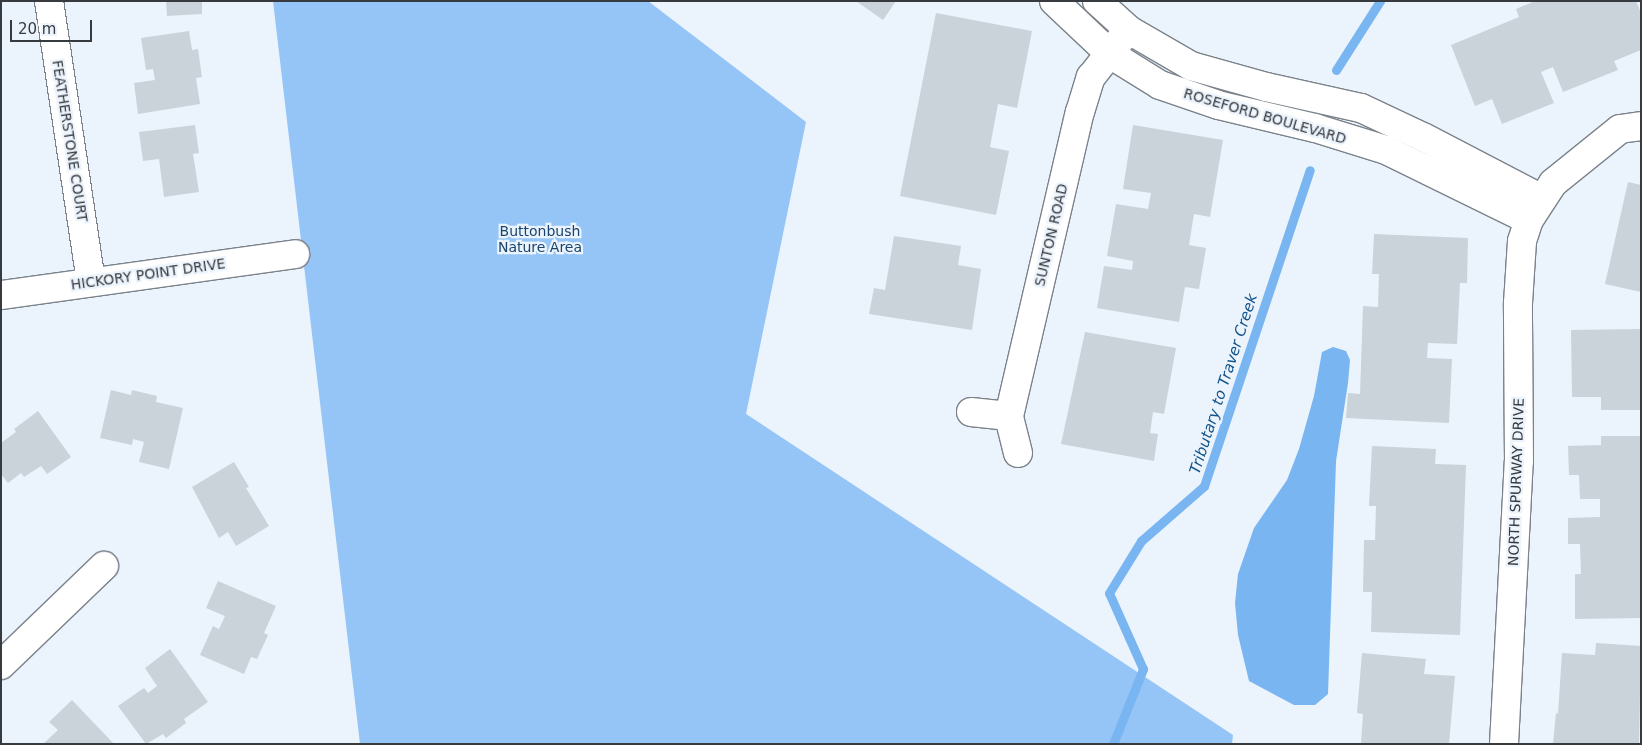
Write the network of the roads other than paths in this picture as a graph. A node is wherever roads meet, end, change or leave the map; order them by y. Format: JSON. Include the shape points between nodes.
{"nodes":[{"id":1,"x":49,"y":1,"type":"edge"},
{"id":2,"x":1054,"y":1,"type":"edge"},
{"id":3,"x":1097,"y":1,"type":"edge"},
{"id":4,"x":1129,"y":30,"type":"junction"},
{"id":5,"x":1110,"y":54,"type":"junction"},
{"id":6,"x":1401,"y":126,"type":"junction"},
{"id":7,"x":1641,"y":126,"type":"edge"},
{"id":8,"x":1386,"y":150,"type":"junction"},
{"id":9,"x":1536,"y":210,"type":"junction"},
{"id":10,"x":295,"y":254,"type":"dead end"},
{"id":11,"x":91,"y":281,"type":"junction"},
{"id":12,"x":1,"y":295,"type":"edge"},
{"id":13,"x":971,"y":412,"type":"dead end"},
{"id":14,"x":1009,"y":416,"type":"junction"},
{"id":15,"x":1018,"y":452,"type":"dead end"},
{"id":16,"x":104,"y":566,"type":"dead end"},
{"id":17,"x":1,"y":665,"type":"edge"},
{"id":18,"x":1504,"y":744,"type":"edge"}],
"edges":[{"from":1,"to":11,"type":"street","name":"FEATHERSTONE COURT"},
{"from":2,"to":5,"type":"street","name":"ROSEFORD BOULEVARD"},
{"from":3,"to":4,"type":"street","name":"ROSEFORD BOULEVARD"},
{"from":4,"to":5,"type":"street","name":"SUNTON ROAD"},
{"from":4,"to":6,"type":"street","name":"ROSEFORD BOULEVARD","via":[[1190,66],[1361,108]]},
{"from":5,"to":8,"type":"street","name":"ROSEFORD BOULEVARD","via":[[1160,84],[1190,97],[1315,128]]},
{"from":5,"to":14,"type":"street","name":"SUNTON ROAD","via":[[1092,77],[1080,112]]},
{"from":6,"to":8,"type":"street"},
{"from":6,"to":9,"type":"street","name":"ROSEFORD BOULEVARD"},
{"from":7,"to":9,"type":"street","via":[[1620,129],[1553,183]]},
{"from":8,"to":9,"type":"street","name":"ROSEFORD BOULEVARD"},
{"from":9,"to":18,"type":"street","name":"NORTH SPURWAY DRIVE","via":[[1522,241],[1518,304],[1519,461]]},
{"from":10,"to":11,"type":"street","name":"HICKORY POINT DRIVE"},
{"from":11,"to":12,"type":"street","name":"HICKORY POINT DRIVE"},
{"from":13,"to":14,"type":"street"},
{"from":14,"to":15,"type":"street","name":"SUNTON ROAD"},
{"from":16,"to":17,"type":"street"}]}
